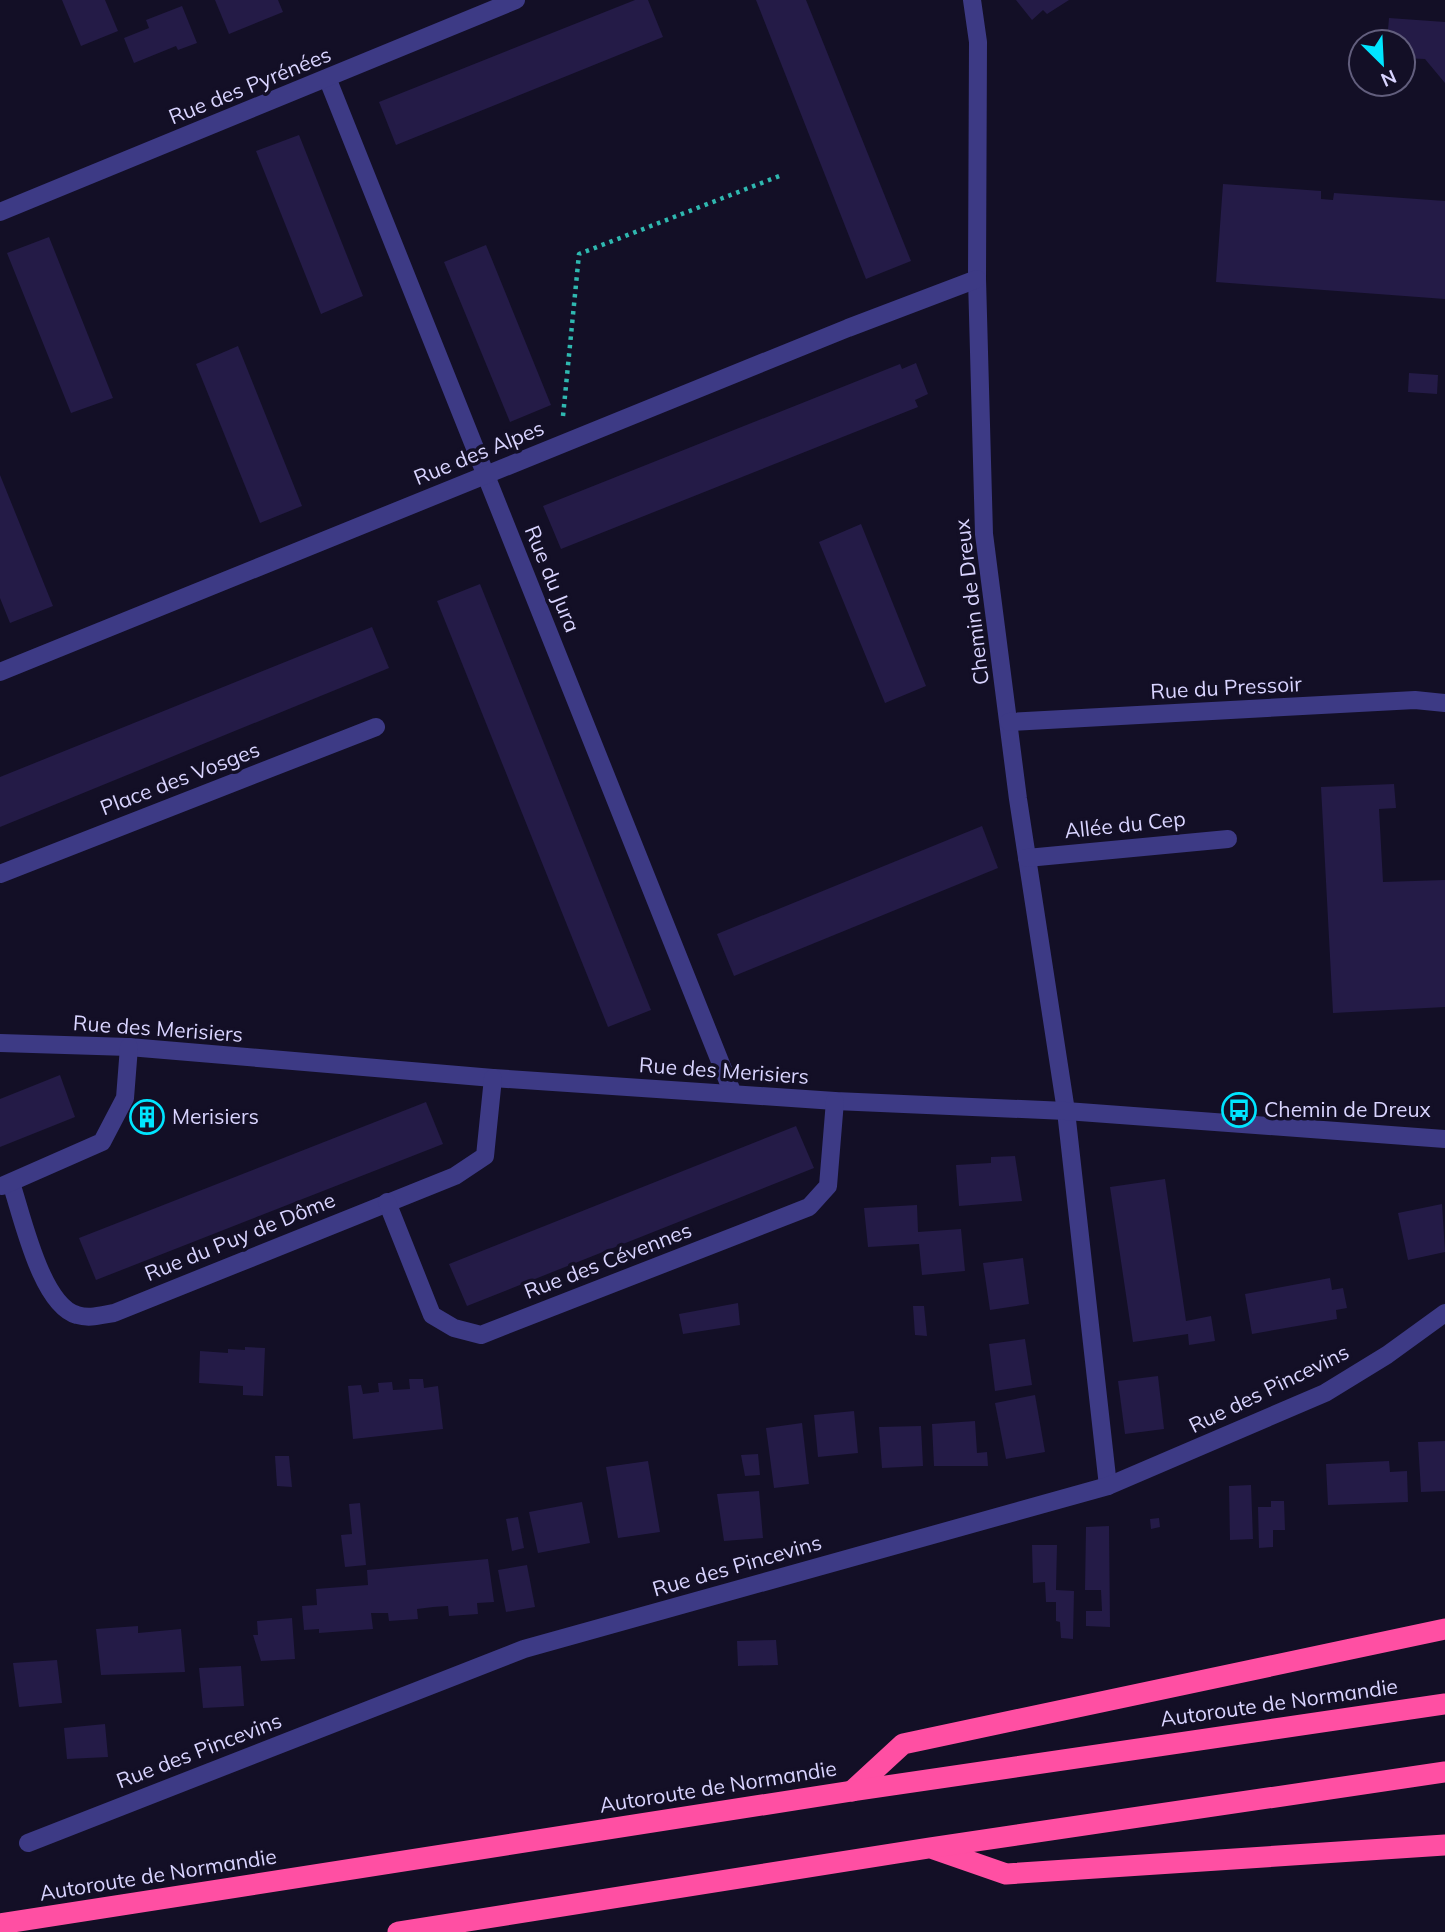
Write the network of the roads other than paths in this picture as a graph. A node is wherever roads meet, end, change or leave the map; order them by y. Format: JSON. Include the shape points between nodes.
{"nodes":[{"id":1,"x":516,"y":0,"type":"edge"},
{"id":2,"x":972,"y":0,"type":"edge"},
{"id":3,"x":328,"y":80,"type":"junction"},
{"id":4,"x":0,"y":212,"type":"edge"},
{"id":5,"x":976,"y":279,"type":"junction"},
{"id":6,"x":485,"y":475,"type":"junction"},
{"id":7,"x":0,"y":671,"type":"edge"},
{"id":8,"x":1445,"y":703,"type":"edge"},
{"id":9,"x":1009,"y":722,"type":"junction"},
{"id":10,"x":376,"y":727,"type":"dead end"},
{"id":11,"x":1228,"y":839,"type":"dead end"},
{"id":12,"x":1027,"y":858,"type":"junction"},
{"id":13,"x":0,"y":874,"type":"edge"},
{"id":14,"x":0,"y":1043,"type":"edge"},
{"id":15,"x":129,"y":1047,"type":"junction"},
{"id":16,"x":493,"y":1078,"type":"junction"},
{"id":17,"x":733,"y":1094,"type":"junction"},
{"id":18,"x":835,"y":1101,"type":"junction"},
{"id":19,"x":1066,"y":1111,"type":"junction"},
{"id":20,"x":1445,"y":1139,"type":"edge"},
{"id":21,"x":6,"y":1185,"type":"edge"},
{"id":22,"x":387,"y":1202,"type":"junction"},
{"id":23,"x":1445,"y":1313,"type":"edge"},
{"id":24,"x":1108,"y":1486,"type":"junction"},
{"id":25,"x":1445,"y":1629,"type":"edge"},
{"id":26,"x":1445,"y":1704,"type":"edge"},
{"id":27,"x":1445,"y":1772,"type":"edge"},
{"id":28,"x":852,"y":1791,"type":"junction"},
{"id":29,"x":29,"y":1843,"type":"dead end"},
{"id":30,"x":1445,"y":1845,"type":"edge"},
{"id":31,"x":929,"y":1848,"type":"junction"},
{"id":32,"x":0,"y":1924,"type":"edge"},
{"id":33,"x":398,"y":1932,"type":"edge"}],
"edges":[{"from":1,"to":3,"type":"street","name":"Rue des Pyrénées"},
{"from":2,"to":5,"type":"street","name":"Chemin de Dreux","via":[[978,43]]},
{"from":3,"to":4,"type":"street","name":"Rue des Pyrénées"},
{"from":3,"to":6,"type":"street","name":"Rue du Jura"},
{"from":5,"to":6,"type":"street","name":"Rue des Alpes"},
{"from":5,"to":9,"type":"street","name":"Chemin de Dreux","via":[[984,534]]},
{"from":6,"to":7,"type":"street","name":"Rue des Alpes"},
{"from":6,"to":17,"type":"street","name":"Rue du Jura"},
{"from":8,"to":9,"type":"street","name":"Rue du Pressoir","via":[[1415,700]]},
{"from":9,"to":12,"type":"street","name":"Chemin de Dreux"},
{"from":10,"to":13,"type":"street","name":"Place des Vosges"},
{"from":11,"to":12,"type":"street","name":"Allée du Cep"},
{"from":12,"to":19,"type":"street","name":"Chemin de Dreux"},
{"from":14,"to":15,"type":"street","name":"Rue des Merisiers"},
{"from":15,"to":16,"type":"street","name":"Rue des Merisiers"},
{"from":15,"to":21,"type":"street","via":[[125,1098],[102,1142]]},
{"from":16,"to":17,"type":"street","name":"Rue des Merisiers"},
{"from":16,"to":22,"type":"street","name":"Rue du Puy de Dôme","via":[[485,1156],[455,1175]]},
{"from":17,"to":18,"type":"street","name":"Rue des Merisiers"},
{"from":18,"to":19,"type":"street","name":"Rue des Merisiers"},
{"from":18,"to":22,"type":"street","name":"Rue des Cévennes","via":[[828,1185],[809,1207],[481,1335],[454,1328],[432,1315]]},
{"from":19,"to":20,"type":"street","name":"Rue des Merisiers"},
{"from":19,"to":24,"type":"street","name":"Chemin de Dreux"},
{"from":21,"to":22,"type":"street","name":"Rue du Puy de Dôme","via":[[54,1298],[74,1315],[92,1317],[114,1313]]},
{"from":23,"to":24,"type":"street","name":"Rue des Pincevins","via":[[1325,1393]]},
{"from":24,"to":29,"type":"street","name":"Rue des Pincevins","via":[[524,1648]]},
{"from":25,"to":28,"type":"highway","via":[[903,1744]]},
{"from":26,"to":28,"type":"highway","name":"Autoroute de Normandie"},
{"from":27,"to":31,"type":"highway"},
{"from":28,"to":32,"type":"highway","name":"Autoroute de Normandie"},
{"from":30,"to":31,"type":"highway","via":[[1006,1874]]},
{"from":31,"to":33,"type":"highway"}]}
